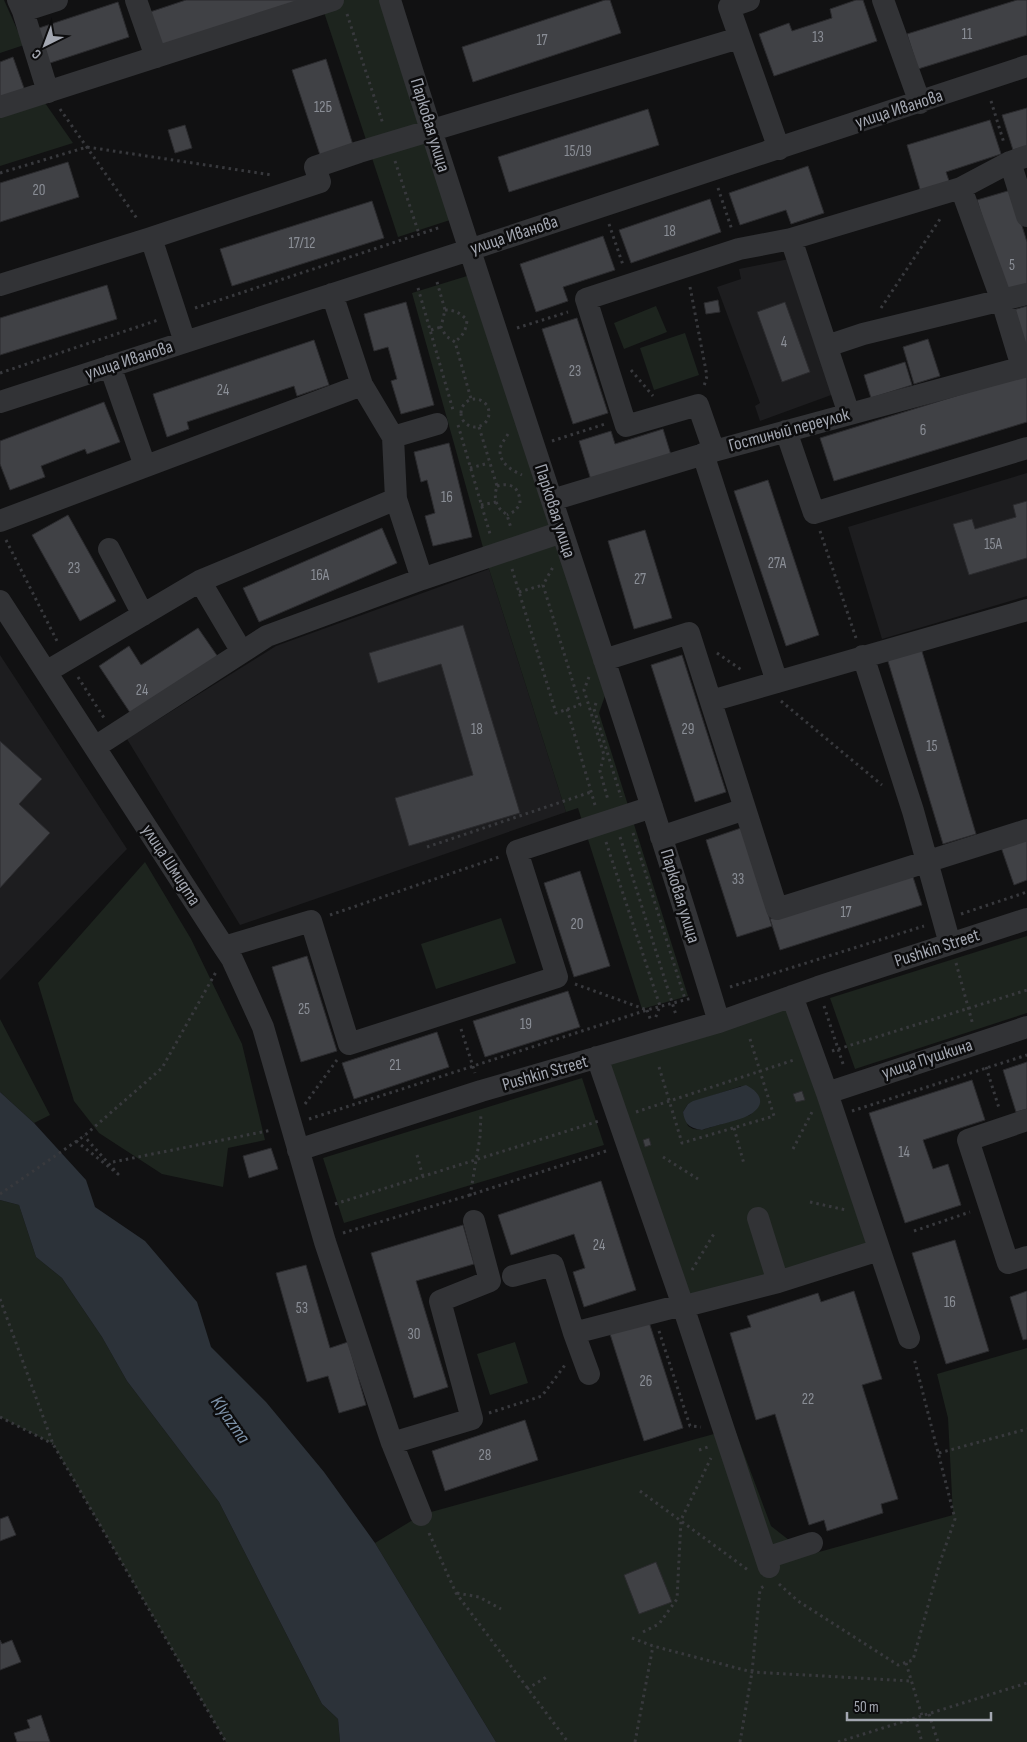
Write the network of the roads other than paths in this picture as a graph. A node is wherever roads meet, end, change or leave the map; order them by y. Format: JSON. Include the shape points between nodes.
{"nodes":[{"id":1,"x":57,"y":0,"type":"edge"},
{"id":2,"x":136,"y":0,"type":"edge"},
{"id":3,"x":750,"y":0,"type":"edge"},
{"id":4,"x":883,"y":0,"type":"edge"},
{"id":5,"x":395,"y":1,"type":"edge"},
{"id":6,"x":20,"y":5,"type":"edge"},
{"id":7,"x":339,"y":5,"type":"edge"},
{"id":8,"x":739,"y":38,"type":"junction"},
{"id":9,"x":156,"y":57,"type":"junction"},
{"id":10,"x":1027,"y":66,"type":"edge"},
{"id":11,"x":48,"y":92,"type":"junction"},
{"id":12,"x":920,"y":102,"type":"junction"},
{"id":13,"x":0,"y":107,"type":"edge"},
{"id":14,"x":432,"y":131,"type":"junction"},
{"id":15,"x":779,"y":148,"type":"junction"},
{"id":16,"x":1019,"y":159,"type":"edge"},
{"id":17,"x":961,"y":188,"type":"junction"},
{"id":18,"x":1027,"y":216,"type":"edge"},
{"id":19,"x":151,"y":238,"type":"junction"},
{"id":20,"x":791,"y":239,"type":"junction"},
{"id":21,"x":469,"y":250,"type":"junction"},
{"id":22,"x":0,"y":285,"type":"edge"},
{"id":23,"x":332,"y":294,"type":"junction"},
{"id":24,"x":1027,"y":294,"type":"edge"},
{"id":25,"x":1002,"y":301,"type":"junction"},
{"id":26,"x":185,"y":342,"type":"junction"},
{"id":27,"x":827,"y":346,"type":"junction"},
{"id":28,"x":110,"y":366,"type":"junction"},
{"id":29,"x":1025,"y":366,"type":"edge"},
{"id":30,"x":362,"y":385,"type":"junction"},
{"id":31,"x":0,"y":402,"type":"edge"},
{"id":32,"x":849,"y":414,"type":"junction"},
{"id":33,"x":437,"y":424,"type":"dead end"},
{"id":34,"x":786,"y":431,"type":"junction"},
{"id":35,"x":393,"y":437,"type":"junction"},
{"id":36,"x":1027,"y":448,"type":"edge"},
{"id":37,"x":708,"y":453,"type":"junction"},
{"id":38,"x":145,"y":466,"type":"junction"},
{"id":39,"x":396,"y":499,"type":"junction"},
{"id":40,"x":552,"y":500,"type":"junction"},
{"id":41,"x":0,"y":521,"type":"edge"},
{"id":42,"x":553,"y":536,"type":"junction"},
{"id":43,"x":109,"y":548,"type":"dead end"},
{"id":44,"x":422,"y":579,"type":"junction"},
{"id":45,"x":200,"y":581,"type":"junction"},
{"id":46,"x":0,"y":601,"type":"edge"},
{"id":47,"x":1027,"y":610,"type":"edge"},
{"id":48,"x":143,"y":615,"type":"junction"},
{"id":49,"x":242,"y":652,"type":"junction"},
{"id":50,"x":863,"y":656,"type":"junction"},
{"id":51,"x":597,"y":668,"type":"junction"},
{"id":52,"x":46,"y":672,"type":"junction"},
{"id":53,"x":770,"y":684,"type":"junction"},
{"id":54,"x":711,"y":701,"type":"junction"},
{"id":55,"x":95,"y":747,"type":"junction"},
{"id":56,"x":652,"y":807,"type":"junction"},
{"id":57,"x":745,"y":809,"type":"junction"},
{"id":58,"x":1027,"y":830,"type":"edge"},
{"id":59,"x":661,"y":837,"type":"junction"},
{"id":60,"x":927,"y":862,"type":"junction"},
{"id":61,"x":1027,"y":919,"type":"edge"},
{"id":62,"x":950,"y":944,"type":"junction"},
{"id":63,"x":222,"y":956,"type":"junction"},
{"id":64,"x":792,"y":996,"type":"junction"},
{"id":65,"x":719,"y":1022,"type":"junction"},
{"id":66,"x":1027,"y":1028,"type":"edge"},
{"id":67,"x":597,"y":1057,"type":"junction"},
{"id":68,"x":827,"y":1092,"type":"junction"},
{"id":69,"x":1027,"y":1120,"type":"edge"},
{"id":70,"x":298,"y":1150,"type":"junction"},
{"id":71,"x":758,"y":1218,"type":"dead end"},
{"id":72,"x":474,"y":1221,"type":"dead end"},
{"id":73,"x":879,"y":1250,"type":"junction"},
{"id":74,"x":1027,"y":1257,"type":"edge"},
{"id":75,"x":512,"y":1276,"type":"dead end"},
{"id":76,"x":778,"y":1282,"type":"junction"},
{"id":77,"x":682,"y":1305,"type":"junction"},
{"id":78,"x":909,"y":1338,"type":"road end"},
{"id":79,"x":577,"y":1340,"type":"junction"},
{"id":80,"x":589,"y":1374,"type":"dead end"},
{"id":81,"x":392,"y":1443,"type":"junction"},
{"id":82,"x":421,"y":1515,"type":"road end"},
{"id":83,"x":812,"y":1543,"type":"dead end"}],
"edges":[{"from":1,"to":6,"type":"street"},
{"from":2,"to":9,"type":"street"},
{"from":3,"to":8,"type":"street","via":[[729,7]]},
{"from":4,"to":12,"type":"street"},
{"from":5,"to":14,"type":"street","name":"Парковая улица"},
{"from":6,"to":11,"type":"street"},
{"from":7,"to":9,"type":"street"},
{"from":8,"to":14,"type":"street"},
{"from":8,"to":15,"type":"street"},
{"from":9,"to":11,"type":"street"},
{"from":10,"to":12,"type":"street","name":"улица Иванова"},
{"from":11,"to":13,"type":"street"},
{"from":12,"to":15,"type":"street","name":"улица Иванова"},
{"from":14,"to":19,"type":"street","via":[[315,167],[320,182]]},
{"from":14,"to":21,"type":"street","name":"Парковая улица"},
{"from":15,"to":21,"type":"street","name":"улица Иванова"},
{"from":16,"to":17,"type":"street"},
{"from":16,"to":18,"type":"street"},
{"from":17,"to":20,"type":"street"},
{"from":17,"to":25,"type":"street"},
{"from":19,"to":22,"type":"street"},
{"from":19,"to":26,"type":"street"},
{"from":20,"to":27,"type":"street"},
{"from":20,"to":37,"type":"street","via":[[739,249],[586,299],[626,426],[698,404]]},
{"from":21,"to":23,"type":"street","name":"улица Иванова"},
{"from":21,"to":40,"type":"street","name":"Парковая улица"},
{"from":23,"to":26,"type":"street","name":"улица Иванова"},
{"from":23,"to":30,"type":"street"},
{"from":24,"to":25,"type":"street"},
{"from":25,"to":27,"type":"street","via":[[863,334]]},
{"from":25,"to":29,"type":"street"},
{"from":26,"to":28,"type":"street","name":"улица Иванова"},
{"from":27,"to":32,"type":"street"},
{"from":28,"to":31,"type":"street","name":"улица Иванова"},
{"from":28,"to":38,"type":"street"},
{"from":29,"to":32,"type":"street","name":"Гостиный переулок"},
{"from":30,"to":35,"type":"street"},
{"from":30,"to":38,"type":"street"},
{"from":32,"to":34,"type":"street","name":"Гостиный переулок"},
{"from":33,"to":35,"type":"street"},
{"from":34,"to":36,"type":"street","via":[[814,514]]},
{"from":34,"to":37,"type":"street","name":"Гостиный переулок"},
{"from":35,"to":39,"type":"street"},
{"from":37,"to":40,"type":"street","name":"Гостиный переулок"},
{"from":37,"to":53,"type":"street"},
{"from":38,"to":41,"type":"street"},
{"from":39,"to":44,"type":"street"},
{"from":39,"to":45,"type":"street"},
{"from":40,"to":42,"type":"street","name":"Парковая улица"},
{"from":42,"to":44,"type":"street"},
{"from":42,"to":51,"type":"street","name":"Парковая улица"},
{"from":43,"to":48,"type":"street"},
{"from":44,"to":49,"type":"street","via":[[267,636]]},
{"from":45,"to":48,"type":"street"},
{"from":45,"to":49,"type":"street"},
{"from":46,"to":52,"type":"street","name":"улица Шмидта"},
{"from":47,"to":50,"type":"street","via":[[936,630]]},
{"from":48,"to":52,"type":"street"},
{"from":49,"to":55,"type":"street"},
{"from":50,"to":53,"type":"street"},
{"from":50,"to":60,"type":"street"},
{"from":51,"to":54,"type":"street","via":[[689,633]]},
{"from":51,"to":56,"type":"street","name":"Парковая улица"},
{"from":52,"to":55,"type":"street","name":"улица Шмидта"},
{"from":53,"to":54,"type":"street"},
{"from":54,"to":57,"type":"street"},
{"from":55,"to":63,"type":"street","name":"улица Шмидта"},
{"from":56,"to":59,"type":"street","name":"Парковая улица"},
{"from":56,"to":63,"type":"street","via":[[517,851],[557,978],[349,1044],[311,921]]},
{"from":57,"to":59,"type":"street"},
{"from":57,"to":60,"type":"street","via":[[777,909]]},
{"from":58,"to":60,"type":"street"},
{"from":59,"to":65,"type":"street","name":"Парковая улица"},
{"from":60,"to":62,"type":"street"},
{"from":61,"to":62,"type":"street","name":"Pushkin Street"},
{"from":62,"to":64,"type":"street","name":"Pushkin Street"},
{"from":63,"to":70,"type":"street","name":"улица Шмидта","via":[[232,959],[263,1027],[296,1118]]},
{"from":64,"to":65,"type":"street","name":"Pushkin Street"},
{"from":64,"to":68,"type":"street"},
{"from":65,"to":67,"type":"street","name":"Pushkin Street"},
{"from":66,"to":68,"type":"street","name":"улица Пушкина"},
{"from":67,"to":70,"type":"street","name":"Pushkin Street"},
{"from":67,"to":77,"type":"street"},
{"from":68,"to":73,"type":"street"},
{"from":69,"to":74,"type":"street","via":[[968,1140],[1008,1263]]},
{"from":70,"to":81,"type":"street","name":"улица Шмидта"},
{"from":71,"to":76,"type":"street"},
{"from":72,"to":81,"type":"street","via":[[490,1281],[440,1301],[472,1419]]},
{"from":73,"to":76,"type":"street"},
{"from":73,"to":78,"type":"street"},
{"from":75,"to":79,"type":"street","via":[[553,1265]]},
{"from":76,"to":77,"type":"street"},
{"from":77,"to":79,"type":"street","via":[[653,1312]]},
{"from":77,"to":83,"type":"street","via":[[764,1569]]},
{"from":79,"to":80,"type":"street"},
{"from":81,"to":82,"type":"street","name":"улица Шмидта"}]}
